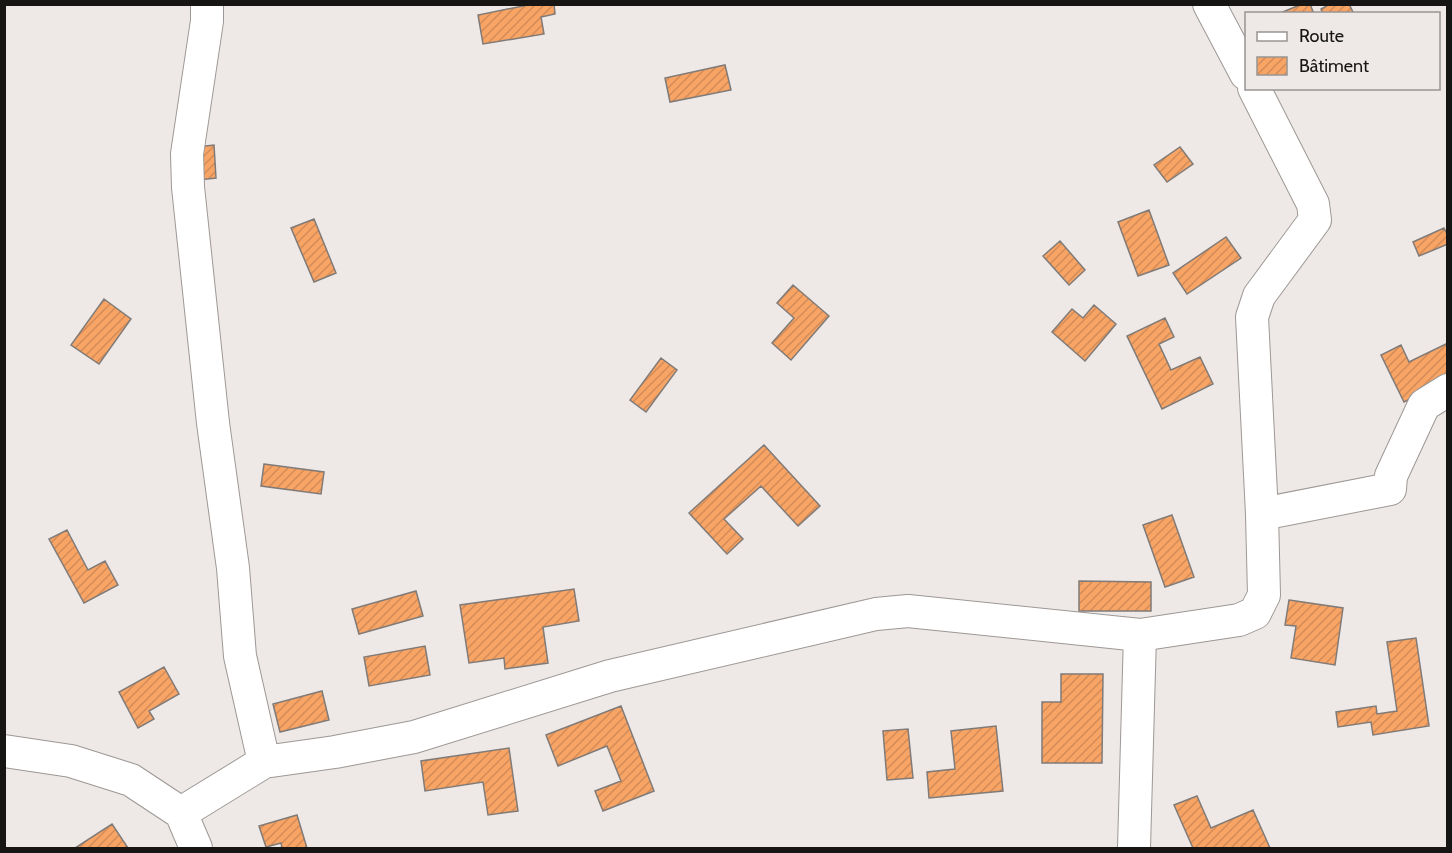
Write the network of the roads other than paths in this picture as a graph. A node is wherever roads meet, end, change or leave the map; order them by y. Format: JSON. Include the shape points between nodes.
{"nodes":[{"id":1,"x":207,"y":4,"type":"edge"},
{"id":2,"x":1209,"y":4,"type":"edge"},
{"id":3,"x":1245,"y":72,"type":"edge"},
{"id":4,"x":1255,"y":90,"type":"edge"},
{"id":5,"x":1448,"y":390,"type":"edge"},
{"id":6,"x":1262,"y":514,"type":"junction"},
{"id":7,"x":1140,"y":636,"type":"junction"},
{"id":8,"x":4,"y":751,"type":"edge"},
{"id":9,"x":264,"y":762,"type":"junction"},
{"id":10,"x":181,"y":813,"type":"junction"},
{"id":11,"x":196,"y":849,"type":"edge"},
{"id":12,"x":1134,"y":849,"type":"edge"}],
"edges":[{"from":1,"to":9,"type":"street","via":[[187,154],[188,188],[240,656]]},
{"from":2,"to":3,"type":"street"},
{"from":4,"to":6,"type":"street","via":[[1313,204],[1316,220],[1259,296],[1252,317]]},
{"from":5,"to":6,"type":"street","via":[[1424,405],[1391,476],[1390,489]]},
{"from":6,"to":7,"type":"street","via":[[1264,595],[1256,613],[1239,620]]},
{"from":7,"to":9,"type":"street","via":[[908,611],[876,614],[610,676],[414,737]]},
{"from":7,"to":12,"type":"street"},
{"from":8,"to":10,"type":"street","via":[[71,761],[131,780]]},
{"from":9,"to":10,"type":"street"},
{"from":10,"to":11,"type":"street"}]}
